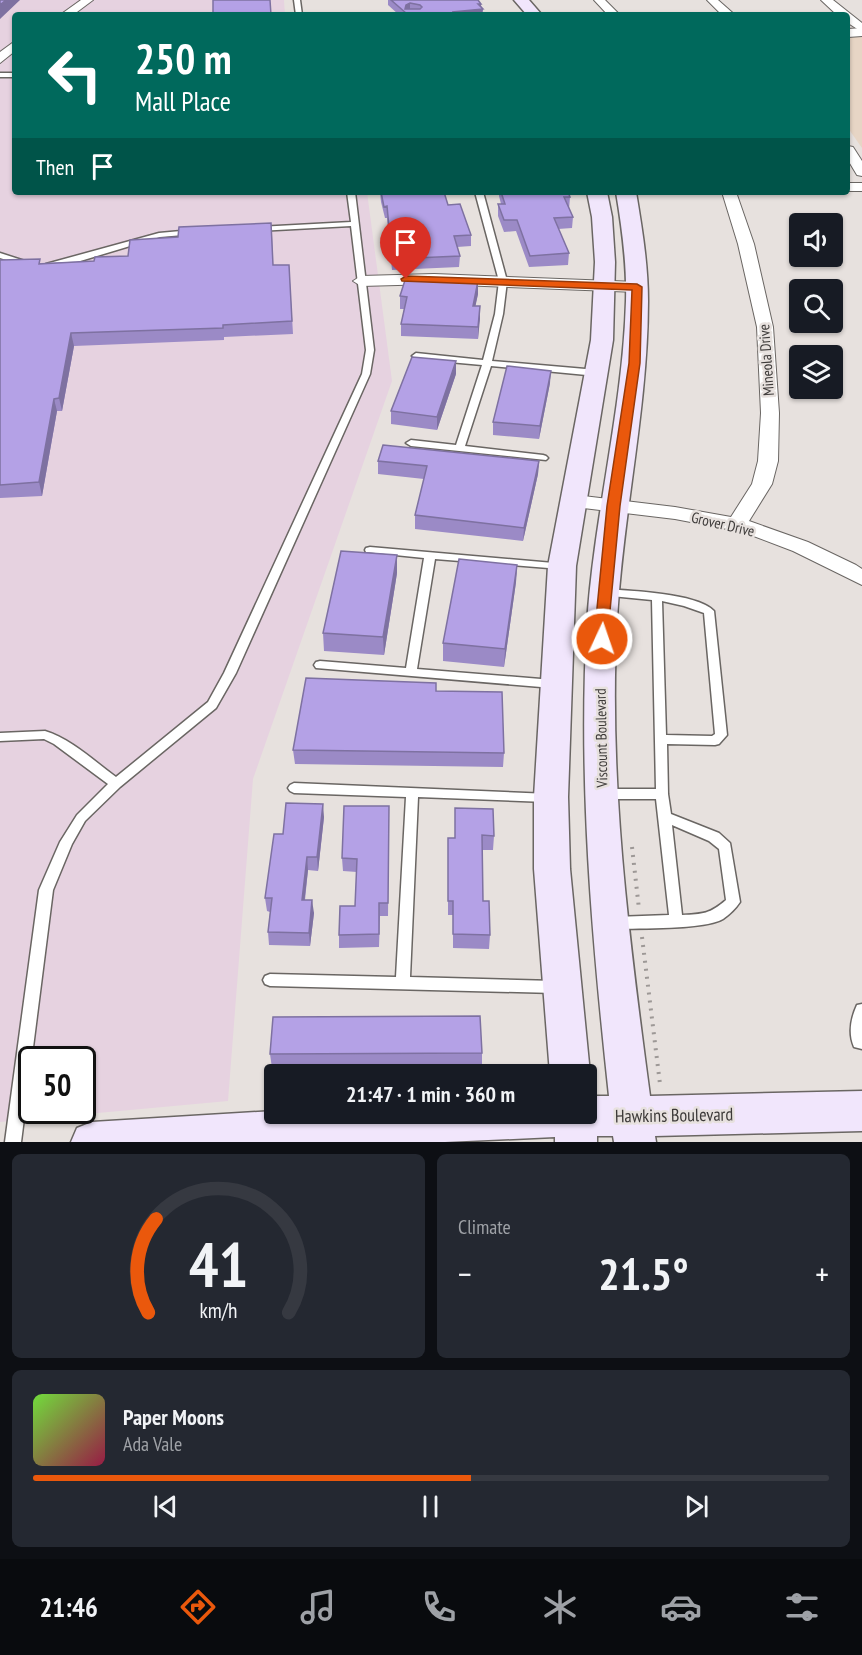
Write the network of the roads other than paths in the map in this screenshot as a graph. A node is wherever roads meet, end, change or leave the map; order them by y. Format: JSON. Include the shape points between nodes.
{"nodes":[{"id":1,"x":88,"y":0,"type":"edge"},
{"id":2,"x":521,"y":0,"type":"edge"},
{"id":3,"x":599,"y":0,"type":"edge"},
{"id":4,"x":712,"y":0,"type":"edge"},
{"id":5,"x":826,"y":0,"type":"edge"},
{"id":6,"x":70,"y":12,"type":"edge"},
{"id":7,"x":532,"y":12,"type":"edge"},
{"id":8,"x":611,"y":12,"type":"edge"},
{"id":9,"x":726,"y":12,"type":"edge"},
{"id":10,"x":841,"y":12,"type":"edge"},
{"id":11,"x":850,"y":20,"type":"edge"},
{"id":12,"x":862,"y":31,"type":"edge"},
{"id":13,"x":12,"y":47,"type":"edge"},
{"id":14,"x":0,"y":59,"type":"edge"},
{"id":15,"x":850,"y":153,"type":"edge"},
{"id":16,"x":862,"y":172,"type":"edge"},
{"id":17,"x":351,"y":195,"type":"edge"},
{"id":18,"x":480,"y":195,"type":"edge"},
{"id":19,"x":597,"y":195,"type":"edge"},
{"id":20,"x":626,"y":195,"type":"edge"},
{"id":21,"x":730,"y":195,"type":"edge"},
{"id":22,"x":353,"y":224,"type":"junction"},
{"id":23,"x":246,"y":229,"type":"edge"},
{"id":24,"x":200,"y":232,"type":"edge"},
{"id":25,"x":0,"y":255,"type":"edge"},
{"id":26,"x":361,"y":281,"type":"junction"},
{"id":27,"x":503,"y":281,"type":"junction"},
{"id":28,"x":604,"y":286,"type":"junction"},
{"id":29,"x":637,"y":287,"type":"junction"},
{"id":30,"x":416,"y":356,"type":"edge"},
{"id":31,"x":487,"y":363,"type":"junction"},
{"id":32,"x":597,"y":373,"type":"junction"},
{"id":33,"x":411,"y":443,"type":"dead end"},
{"id":34,"x":460,"y":448,"type":"junction"},
{"id":35,"x":543,"y":458,"type":"dead end"},
{"id":36,"x":575,"y":501,"type":"junction"},
{"id":37,"x":614,"y":506,"type":"junction"},
{"id":38,"x":737,"y":524,"type":"junction"},
{"id":39,"x":370,"y":550,"type":"dead end"},
{"id":40,"x":430,"y":555,"type":"junction"},
{"id":41,"x":562,"y":566,"type":"junction"},
{"id":42,"x":862,"y":578,"type":"edge"},
{"id":43,"x":604,"y":593,"type":"junction"},
{"id":44,"x":657,"y":599,"type":"junction"},
{"id":45,"x":320,"y":665,"type":"dead end"},
{"id":46,"x":411,"y":672,"type":"junction"},
{"id":47,"x":555,"y":684,"type":"junction"},
{"id":48,"x":0,"y":736,"type":"edge"},
{"id":49,"x":661,"y":739,"type":"junction"},
{"id":50,"x":116,"y":784,"type":"junction"},
{"id":51,"x":294,"y":788,"type":"dead end"},
{"id":52,"x":412,"y":792,"type":"junction"},
{"id":53,"x":602,"y":794,"type":"junction"},
{"id":54,"x":662,"y":794,"type":"junction"},
{"id":55,"x":551,"y":797,"type":"junction"},
{"id":56,"x":664,"y":817,"type":"junction"},
{"id":57,"x":676,"y":920,"type":"junction"},
{"id":58,"x":625,"y":923,"type":"junction"},
{"id":59,"x":270,"y":980,"type":"dead end"},
{"id":60,"x":403,"y":983,"type":"junction"},
{"id":61,"x":563,"y":987,"type":"junction"},
{"id":62,"x":862,"y":1010,"type":"edge"},
{"id":63,"x":861,"y":1045,"type":"edge"},
{"id":64,"x":569,"y":1064,"type":"edge"},
{"id":65,"x":862,"y":1111,"type":"edge"},
{"id":66,"x":575,"y":1124,"type":"edge"},
{"id":67,"x":633,"y":1129,"type":"edge"},
{"id":68,"x":13,"y":1142,"type":"edge"},
{"id":69,"x":92,"y":1142,"type":"edge"}],
"edges":[{"from":1,"to":6,"type":"street"},
{"from":2,"to":7,"type":"main road"},
{"from":3,"to":8,"type":"street"},
{"from":4,"to":9,"type":"street"},
{"from":5,"to":10,"type":"street"},
{"from":11,"to":12,"type":"street"},
{"from":13,"to":14,"type":"street"},
{"from":15,"to":16,"type":"street"},
{"from":17,"to":22,"type":"lane"},
{"from":18,"to":27,"type":"lane"},
{"from":19,"to":28,"type":"main road"},
{"from":20,"to":29,"type":"main road","name":"Viscount Boulevard"},
{"from":21,"to":38,"type":"street","name":"Mineola Drive","via":[[765,327],[770,413],[768,461],[762,484]]},
{"from":22,"to":23,"type":"lane"},
{"from":22,"to":26,"type":"lane"},
{"from":24,"to":25,"type":"lane","via":[[159,235],[64,262],[39,265]]},
{"from":26,"to":27,"type":"street"},
{"from":26,"to":50,"type":"lane","via":[[370,350],[366,375],[230,673],[212,705]]},
{"from":27,"to":28,"type":"street"},
{"from":27,"to":31,"type":"lane"},
{"from":28,"to":29,"type":"street"},
{"from":28,"to":32,"type":"main road"},
{"from":29,"to":37,"type":"main road","name":"Viscount Boulevard","via":[[635,363]]},
{"from":30,"to":31,"type":"lane"},
{"from":31,"to":32,"type":"lane"},
{"from":31,"to":34,"type":"lane"},
{"from":32,"to":36,"type":"main road"},
{"from":33,"to":34,"type":"lane"},
{"from":34,"to":35,"type":"lane"},
{"from":36,"to":37,"type":"street","name":"Grover Drive"},
{"from":36,"to":41,"type":"main road"},
{"from":37,"to":38,"type":"street","name":"Grover Drive"},
{"from":37,"to":43,"type":"main road","name":"Viscount Boulevard"},
{"from":38,"to":42,"type":"street","name":"Grover Drive","via":[[830,560]]},
{"from":39,"to":40,"type":"lane"},
{"from":40,"to":41,"type":"lane"},
{"from":40,"to":46,"type":"lane"},
{"from":41,"to":47,"type":"main road"},
{"from":43,"to":44,"type":"lane"},
{"from":43,"to":53,"type":"main road","name":"Viscount Boulevard","via":[[599,741]]},
{"from":44,"to":49,"type":"lane"},
{"from":44,"to":49,"type":"lane","via":[[697,605],[709,611],[721,735],[715,741]]},
{"from":45,"to":46,"type":"lane"},
{"from":46,"to":47,"type":"lane"},
{"from":47,"to":55,"type":"main road"},
{"from":48,"to":50,"type":"lane","via":[[27,734],[52,738]]},
{"from":49,"to":54,"type":"lane"},
{"from":50,"to":68,"type":"lane","via":[[81,818],[46,890]]},
{"from":51,"to":52,"type":"lane"},
{"from":52,"to":55,"type":"lane"},
{"from":52,"to":60,"type":"lane"},
{"from":53,"to":54,"type":"lane"},
{"from":53,"to":58,"type":"main road","name":"Viscount Boulevard"},
{"from":54,"to":56,"type":"lane"},
{"from":55,"to":61,"type":"main road","via":[[552,869]]},
{"from":56,"to":57,"type":"lane"},
{"from":56,"to":57,"type":"lane","via":[[714,837],[725,847],[733,902],[718,915]]},
{"from":57,"to":58,"type":"lane"},
{"from":58,"to":67,"type":"main road","name":"Viscount Boulevard"},
{"from":59,"to":60,"type":"lane"},
{"from":60,"to":61,"type":"lane"},
{"from":61,"to":64,"type":"main road"},
{"from":62,"to":63,"type":"lane"},
{"from":65,"to":67,"type":"main road","name":"Hawkins Boulevard"},
{"from":66,"to":67,"type":"main road","name":"Hawkins Boulevard"},
{"from":66,"to":69,"type":"main road","name":"Hawkins Boulevard","via":[[326,1128]]}]}
